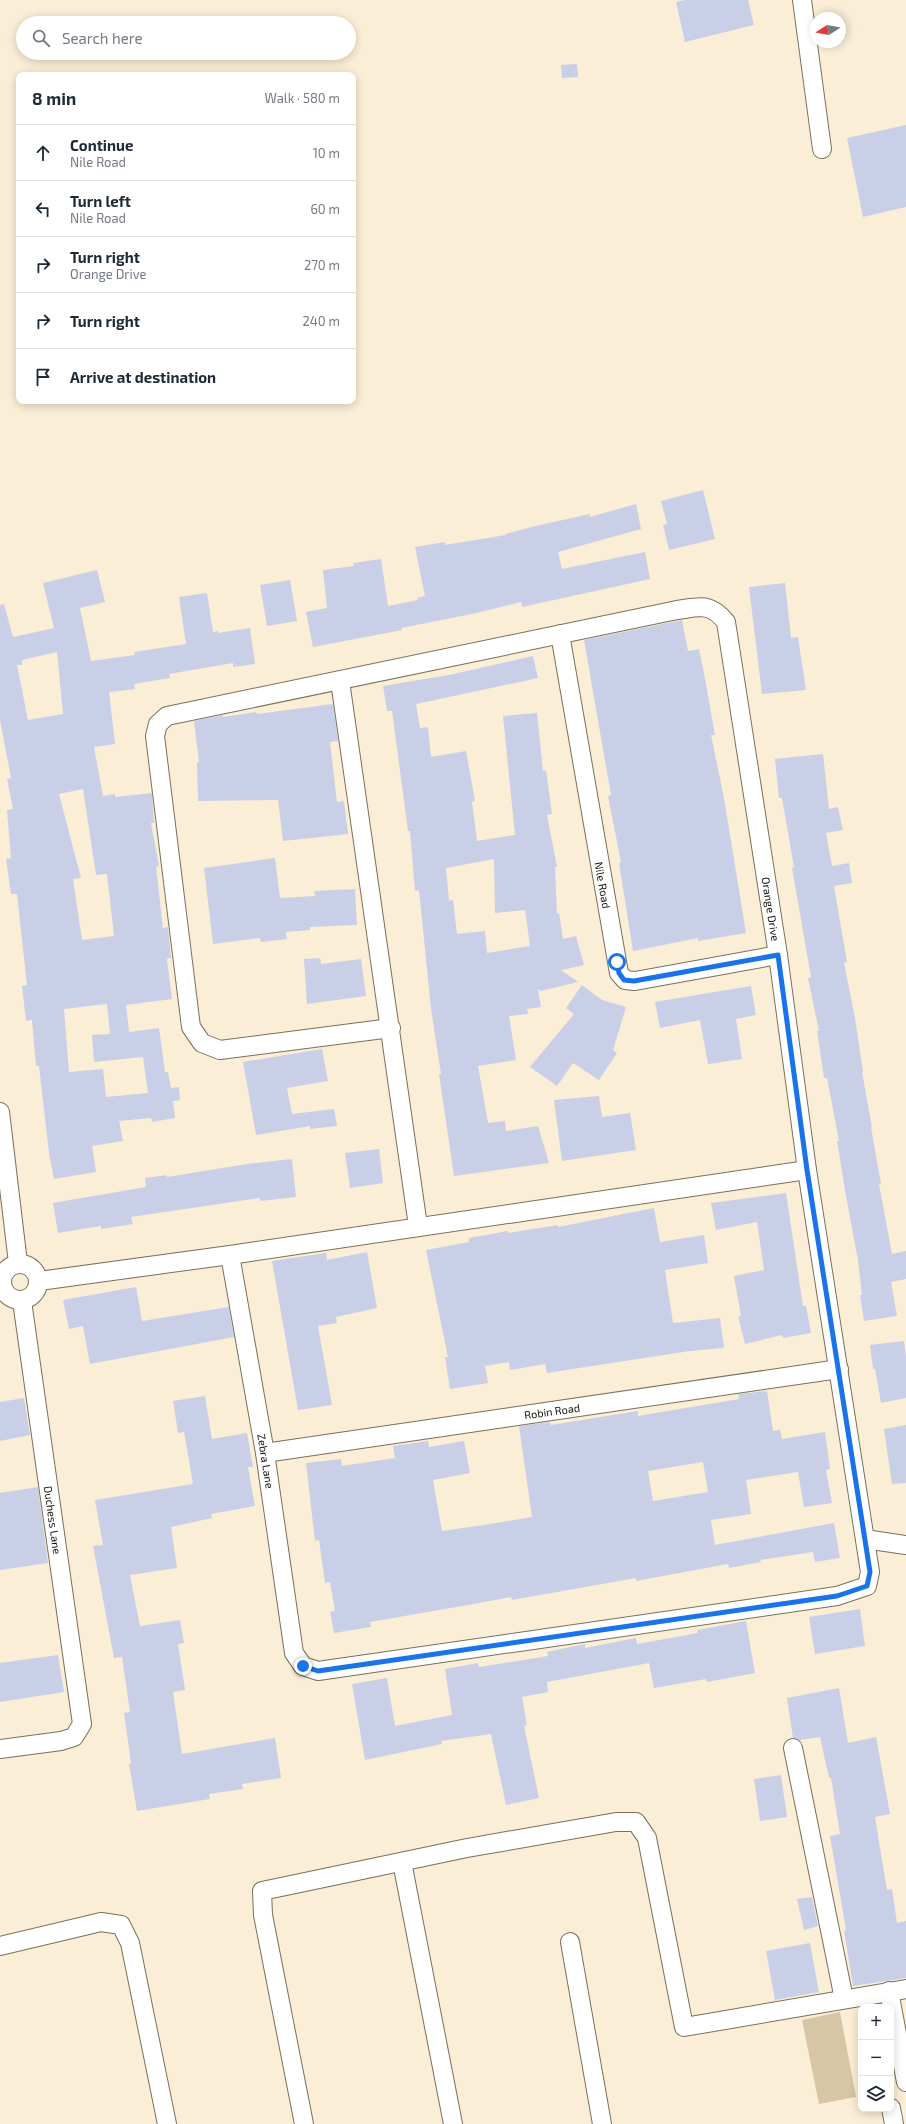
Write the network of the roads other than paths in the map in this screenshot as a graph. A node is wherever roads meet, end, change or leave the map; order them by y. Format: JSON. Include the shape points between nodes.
{"nodes":[{"id":1,"x":802,"y":0,"type":"edge"},
{"id":2,"x":822,"y":149,"type":"dead end"},
{"id":3,"x":560,"y":634,"type":"junction"},
{"id":4,"x":340,"y":681,"type":"junction"},
{"id":5,"x":778,"y":955,"type":"junction"},
{"id":6,"x":391,"y":1028,"type":"junction"},
{"id":7,"x":0,"y":1112,"type":"edge"},
{"id":8,"x":807,"y":1170,"type":"junction"},
{"id":9,"x":418,"y":1226,"type":"junction"},
{"id":10,"x":230,"y":1255,"type":"junction"},
{"id":11,"x":8,"y":1270,"type":"edge"},
{"id":12,"x":39,"y":1281,"type":"junction"},
{"id":13,"x":10,"y":1297,"type":"edge"},
{"id":14,"x":839,"y":1369,"type":"junction"},
{"id":15,"x":265,"y":1453,"type":"junction"},
{"id":16,"x":865,"y":1539,"type":"junction"},
{"id":17,"x":906,"y":1545,"type":"edge"},
{"id":18,"x":867,"y":1586,"type":"joint"},
{"id":19,"x":793,"y":1748,"type":"dead end"},
{"id":20,"x":0,"y":1749,"type":"edge"},
{"id":21,"x":402,"y":1862,"type":"junction"},
{"id":22,"x":570,"y":1942,"type":"dead end"},
{"id":23,"x":0,"y":1946,"type":"edge"},
{"id":24,"x":897,"y":1990,"type":"edge"},
{"id":25,"x":844,"y":1999,"type":"junction"},
{"id":26,"x":870,"y":2001,"type":"edge"},
{"id":27,"x":906,"y":2082,"type":"edge"},
{"id":28,"x":892,"y":2112,"type":"edge"},
{"id":29,"x":167,"y":2124,"type":"edge"},
{"id":30,"x":304,"y":2124,"type":"edge"},
{"id":31,"x":453,"y":2124,"type":"edge"},
{"id":32,"x":602,"y":2124,"type":"edge"},
{"id":33,"x":894,"y":2124,"type":"edge"}],
"edges":[{"from":1,"to":2,"type":"street"},
{"from":3,"to":4,"type":"street"},
{"from":3,"to":5,"type":"street","name":"Nile Road","via":[[619,973],[624,980],[634,981]]},
{"from":3,"to":5,"type":"street","name":"Orange Drive","via":[[703,606],[720,614],[726,622]]},
{"from":4,"to":6,"type":"street"},
{"from":4,"to":6,"type":"street","via":[[167,716],[158,724],[155,736],[191,1027],[202,1043],[220,1050]]},
{"from":5,"to":8,"type":"street","name":"Orange Drive"},
{"from":6,"to":9,"type":"street"},
{"from":7,"to":11,"type":"street"},
{"from":8,"to":9,"type":"street"},
{"from":8,"to":14,"type":"street","name":"Orange Drive"},
{"from":9,"to":10,"type":"street"},
{"from":10,"to":12,"type":"street"},
{"from":10,"to":15,"type":"street","name":"Zebra Lane"},
{"from":11,"to":12,"type":"street","via":[[28,1265],[36,1271]]},
{"from":11,"to":13,"type":"street","via":[[2,1284]]},
{"from":12,"to":13,"type":"street","via":[[37,1290],[31,1298]]},
{"from":13,"to":20,"type":"street","name":"Duchess Lane","via":[[82,1724],[74,1737],[61,1741]]},
{"from":14,"to":15,"type":"street","name":"Robin Road"},
{"from":14,"to":16,"type":"street","name":"Orange Drive"},
{"from":15,"to":18,"type":"street","name":"Zebra Lane","via":[[294,1653],[303,1666],[318,1671],[837,1596]]},
{"from":16,"to":17,"type":"street"},
{"from":16,"to":18,"type":"street","name":"Orange Drive","via":[[870,1572]]},
{"from":19,"to":25,"type":"street"},
{"from":21,"to":25,"type":"street","via":[[616,1822],[636,1822],[647,1838],[684,2027]]},
{"from":21,"to":30,"type":"street","via":[[262,1891],[263,1915]]},
{"from":21,"to":31,"type":"street"},
{"from":22,"to":32,"type":"street"},
{"from":23,"to":29,"type":"street","via":[[101,1922],[121,1925],[130,1943]]},
{"from":24,"to":26,"type":"street"},
{"from":24,"to":27,"type":"street"},
{"from":25,"to":26,"type":"street"},
{"from":28,"to":33,"type":"street"}]}
